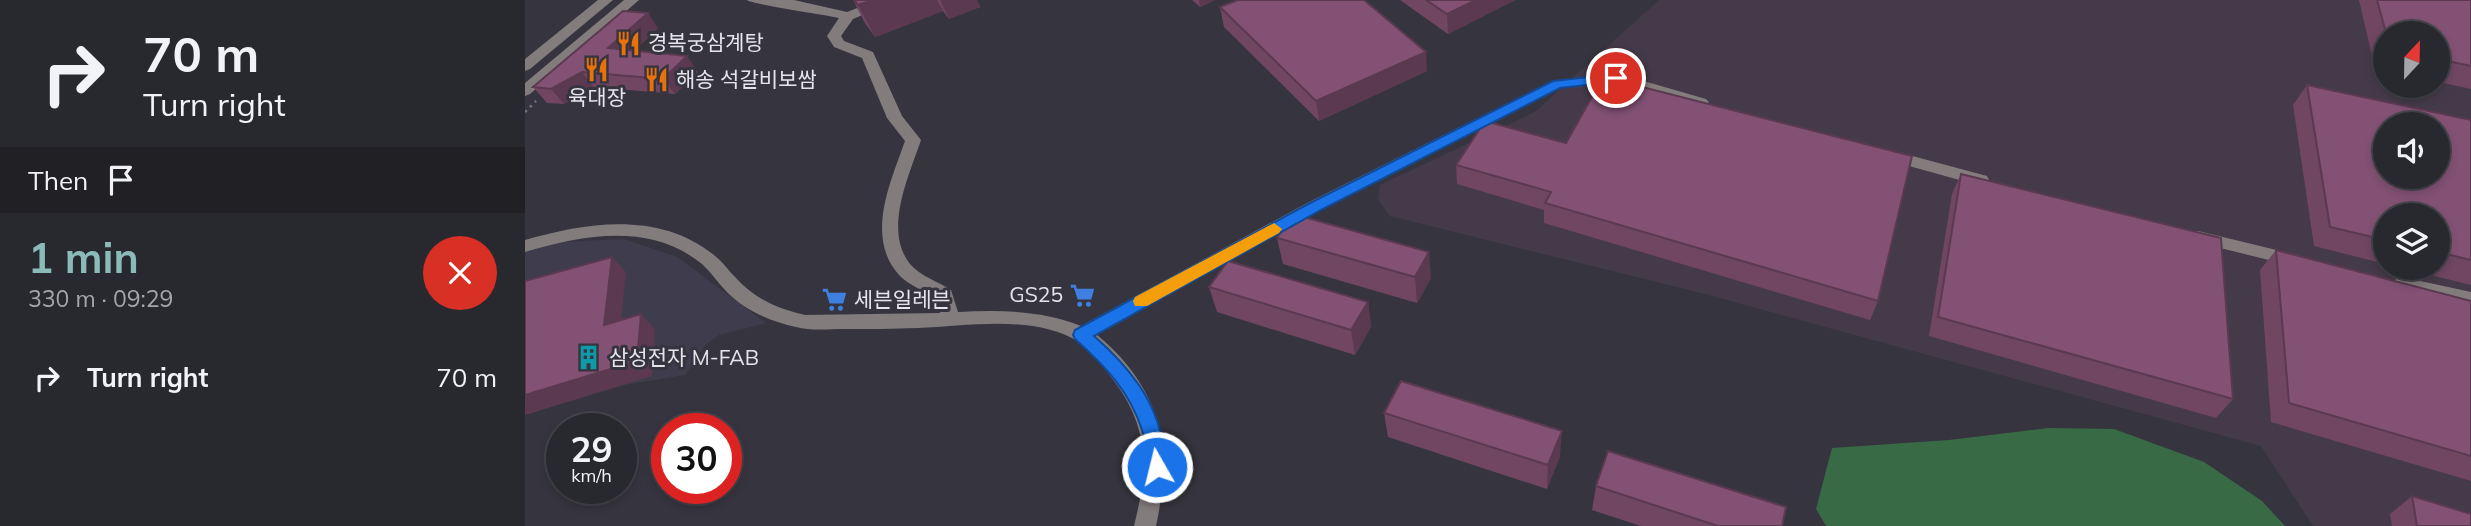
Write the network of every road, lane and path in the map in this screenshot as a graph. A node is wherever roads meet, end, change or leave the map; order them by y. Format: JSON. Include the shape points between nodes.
{"nodes":[{"id":1,"x":606,"y":0,"type":"edge"},
{"id":2,"x":632,"y":0,"type":"edge"},
{"id":3,"x":754,"y":0,"type":"edge"},
{"id":4,"x":891,"y":0,"type":"edge"},
{"id":5,"x":848,"y":16,"type":"junction"},
{"id":6,"x":525,"y":66,"type":"edge"},
{"id":7,"x":525,"y":91,"type":"edge"},
{"id":8,"x":1721,"y":108,"type":"edge"},
{"id":9,"x":1878,"y":152,"type":"edge"},
{"id":10,"x":1997,"y":184,"type":"edge"},
{"id":11,"x":2180,"y":232,"type":"edge"},
{"id":12,"x":525,"y":246,"type":"edge"},
{"id":13,"x":2311,"y":264,"type":"edge"},
{"id":14,"x":2391,"y":281,"type":"edge"},
{"id":15,"x":2471,"y":299,"type":"edge"},
{"id":16,"x":950,"y":319,"type":"junction"},
{"id":17,"x":1081,"y":335,"type":"junction"},
{"id":18,"x":1145,"y":526,"type":"edge"}],
"edges":[{"from":1,"to":6,"type":"street"},
{"from":2,"to":7,"type":"street"},
{"from":3,"to":5,"type":"street"},
{"from":4,"to":5,"type":"street"},
{"from":5,"to":16,"type":"street","via":[[834,36],[839,44],[868,55],[895,118],[913,140],[889,216],[891,243],[905,270],[945,295]]},
{"from":8,"to":17,"type":"street","via":[[1616,78],[1557,84],[1315,206]]},
{"from":9,"to":10,"type":"street"},
{"from":11,"to":13,"type":"street"},
{"from":12,"to":16,"type":"street","via":[[594,228],[634,229],[697,250],[753,308],[781,318],[805,322]]},
{"from":14,"to":15,"type":"street"},
{"from":16,"to":17,"type":"street","via":[[1022,320]]},
{"from":17,"to":18,"type":"street","via":[[1111,361],[1140,399],[1153,434],[1157,467]]}]}
